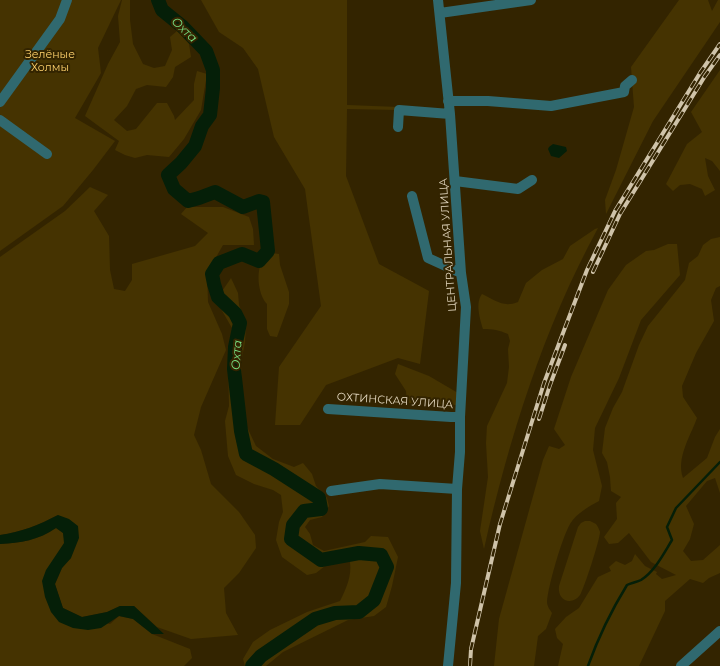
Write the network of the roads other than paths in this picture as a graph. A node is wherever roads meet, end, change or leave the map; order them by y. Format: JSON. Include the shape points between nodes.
{"nodes":[{"id":1,"x":67,"y":0,"type":"edge"},
{"id":2,"x":438,"y":0,"type":"edge"},
{"id":3,"x":531,"y":0,"type":"edge"},
{"id":4,"x":440,"y":13,"type":"junction"},
{"id":5,"x":632,"y":80,"type":"dead end"},
{"id":6,"x":448,"y":101,"type":"junction"},
{"id":7,"x":0,"y":102,"type":"edge"},
{"id":8,"x":450,"y":114,"type":"junction"},
{"id":9,"x":0,"y":120,"type":"edge"},
{"id":10,"x":398,"y":126,"type":"dead end"},
{"id":11,"x":47,"y":154,"type":"dead end"},
{"id":12,"x":532,"y":180,"type":"dead end"},
{"id":13,"x":456,"y":181,"type":"junction"},
{"id":14,"x":412,"y":196,"type":"dead end"},
{"id":15,"x":461,"y":273,"type":"junction"},
{"id":16,"x":328,"y":408,"type":"dead end"},
{"id":17,"x":460,"y":416,"type":"junction"},
{"id":18,"x":457,"y":489,"type":"junction"},
{"id":19,"x":331,"y":491,"type":"dead end"},
{"id":20,"x":720,"y":631,"type":"edge"},
{"id":21,"x":448,"y":666,"type":"edge"},
{"id":22,"x":681,"y":666,"type":"edge"}],
"edges":[{"from":1,"to":7,"type":"street","via":[[60,19]]},
{"from":2,"to":4,"type":"street","name":"ЦЕНТРАЛЬНАЯ УЛИЦА"},
{"from":3,"to":4,"type":"street"},
{"from":4,"to":6,"type":"street","name":"ЦЕНТРАЛЬНАЯ УЛИЦА"},
{"from":5,"to":6,"type":"street","via":[[625,86],[624,92],[551,106],[488,100]]},
{"from":6,"to":8,"type":"street","name":"ЦЕНТРАЛЬНАЯ УЛИЦА"},
{"from":8,"to":10,"type":"street","via":[[399,110]]},
{"from":8,"to":13,"type":"street","name":"ЦЕНТРАЛЬНАЯ УЛИЦА"},
{"from":9,"to":11,"type":"street"},
{"from":12,"to":13,"type":"street","via":[[518,189]]},
{"from":13,"to":15,"type":"street","name":"ЦЕНТРАЛЬНАЯ УЛИЦА"},
{"from":14,"to":15,"type":"street","via":[[428,258]]},
{"from":15,"to":17,"type":"street","name":"ЦЕНТРАЛЬНАЯ УЛИЦА","via":[[466,307]]},
{"from":16,"to":17,"type":"street","name":"ОХТИНСКАЯ УЛИЦА"},
{"from":17,"to":18,"type":"street","name":"ЦЕНТРАЛЬНАЯ УЛИЦА"},
{"from":18,"to":19,"type":"street","via":[[380,484]]},
{"from":18,"to":21,"type":"street","name":"ЦЕНТРАЛЬНАЯ УЛИЦА","via":[[456,583]]},
{"from":20,"to":22,"type":"street"}]}
